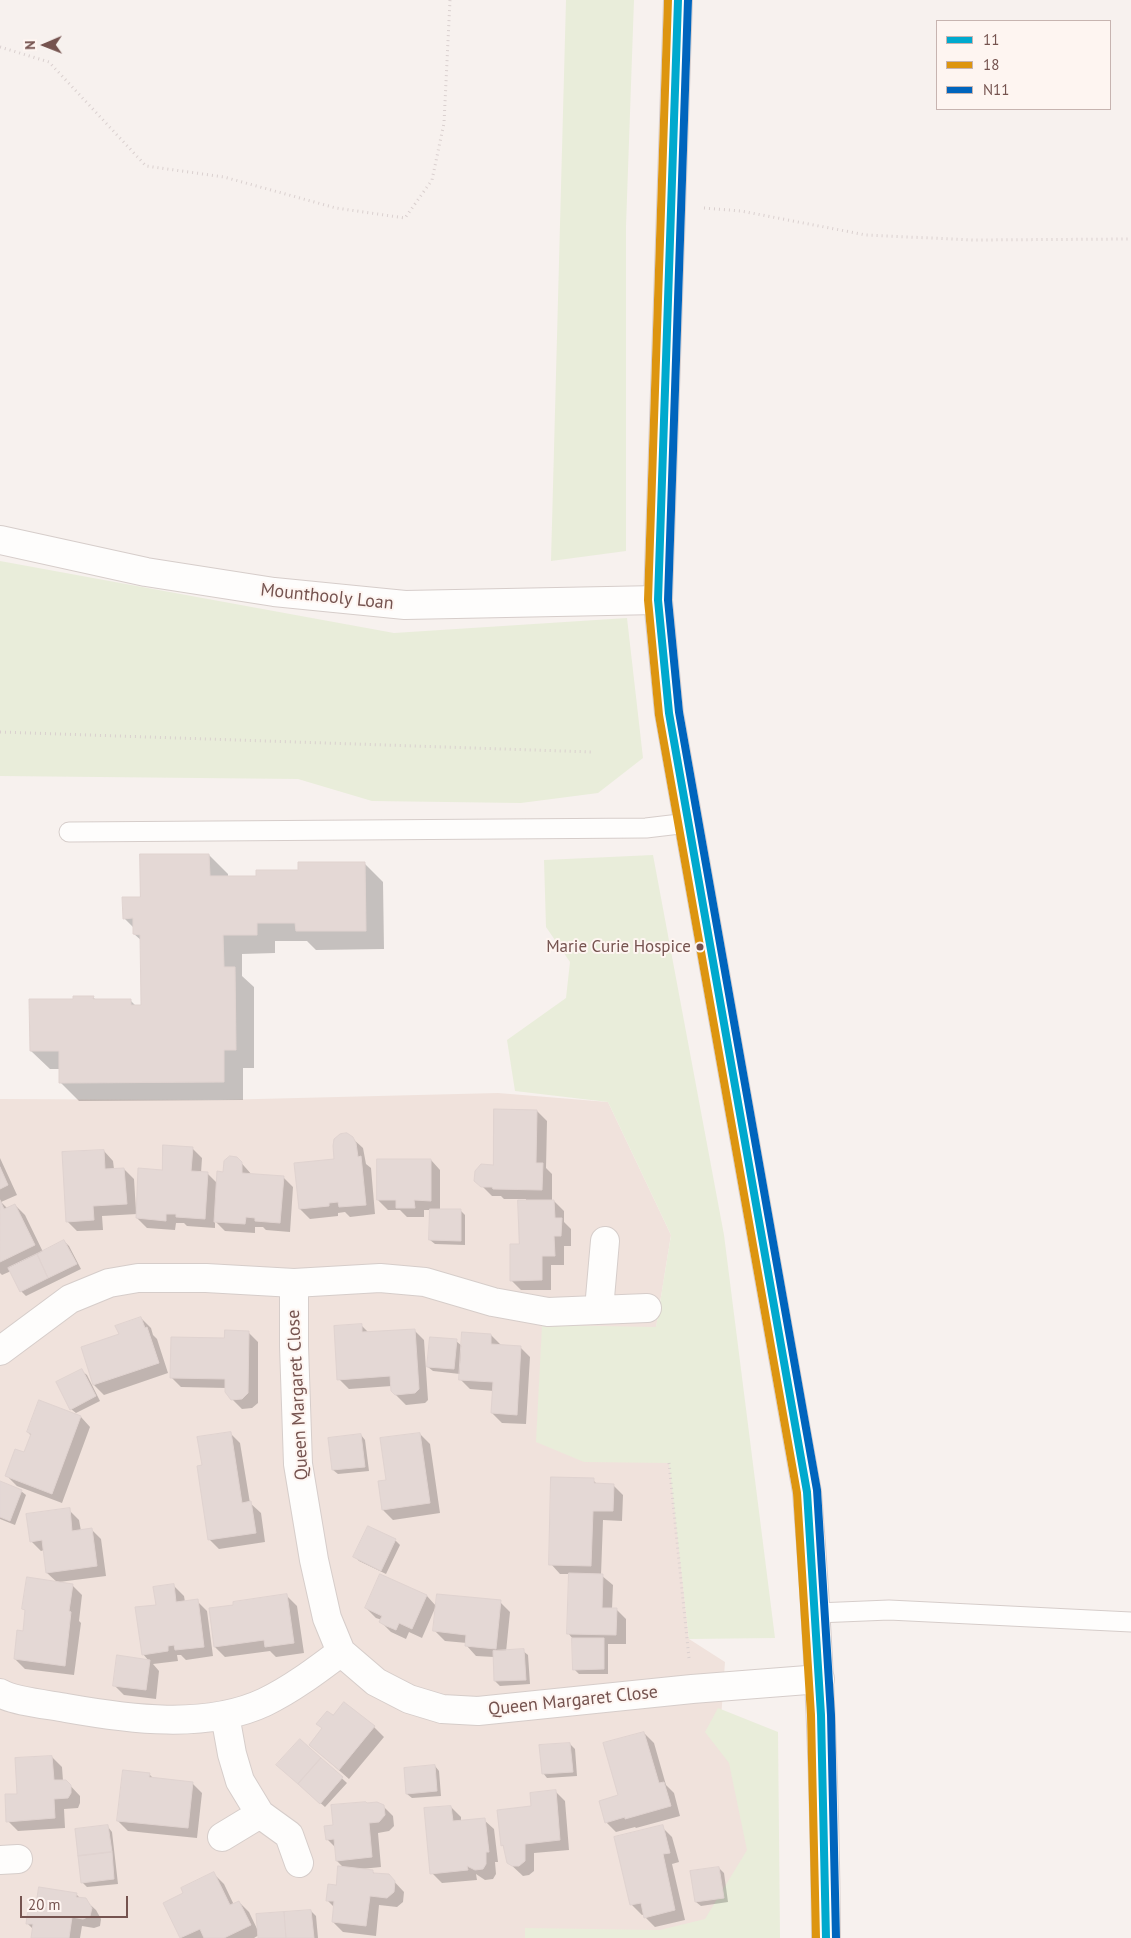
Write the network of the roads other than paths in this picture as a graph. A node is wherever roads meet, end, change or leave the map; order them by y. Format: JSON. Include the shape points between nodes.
{"nodes":[{"id":1,"x":678,"y":0,"type":"edge"},
{"id":2,"x":0,"y":540,"type":"edge"},
{"id":3,"x":658,"y":600,"type":"junction"},
{"id":4,"x":688,"y":823,"type":"junction"},
{"id":5,"x":69,"y":832,"type":"dead end"},
{"id":6,"x":604,"y":1241,"type":"dead end"},
{"id":7,"x":294,"y":1283,"type":"junction"},
{"id":8,"x":647,"y":1308,"type":"dead end"},
{"id":9,"x":599,"y":1309,"type":"junction"},
{"id":10,"x":0,"y":1351,"type":"edge"},
{"id":11,"x":817,"y":1613,"type":"junction"},
{"id":12,"x":1131,"y":1622,"type":"edge"},
{"id":13,"x":341,"y":1652,"type":"junction"},
{"id":14,"x":820,"y":1680,"type":"junction"},
{"id":15,"x":1,"y":1697,"type":"edge"},
{"id":16,"x":225,"y":1715,"type":"junction"},
{"id":17,"x":260,"y":1814,"type":"junction"},
{"id":18,"x":222,"y":1837,"type":"dead end"},
{"id":19,"x":299,"y":1864,"type":"dead end"},
{"id":20,"x":826,"y":1938,"type":"edge"}],
"edges":[{"from":1,"to":3,"type":"street"},
{"from":2,"to":3,"type":"street","name":"Mounthooly Loan","via":[[156,574],[274,592],[405,605]]},
{"from":3,"to":4,"type":"street","via":[[669,713]]},
{"from":4,"to":5,"type":"lane","via":[[646,828]]},
{"from":4,"to":11,"type":"street","via":[[807,1492]]},
{"from":6,"to":9,"type":"street"},
{"from":7,"to":9,"type":"street","via":[[398,1279],[425,1282],[493,1302],[548,1312]]},
{"from":7,"to":10,"type":"street","via":[[206,1278],[138,1278],[109,1283],[70,1299]]},
{"from":7,"to":13,"type":"street","name":"Queen Margaret Close","via":[[298,1464],[327,1618]]},
{"from":8,"to":9,"type":"street"},
{"from":11,"to":12,"type":"lane","via":[[889,1610]]},
{"from":11,"to":14,"type":"street"},
{"from":13,"to":14,"type":"street","name":"Queen Margaret Close","via":[[376,1682],[409,1699],[442,1709],[478,1711],[692,1689]]},
{"from":13,"to":16,"type":"street","via":[[264,1702]]},
{"from":14,"to":20,"type":"street"},
{"from":15,"to":16,"type":"street","via":[[103,1714],[171,1720]]},
{"from":16,"to":17,"type":"street","via":[[240,1781]]},
{"from":17,"to":18,"type":"street"},
{"from":17,"to":19,"type":"street","via":[[289,1835]]}]}
